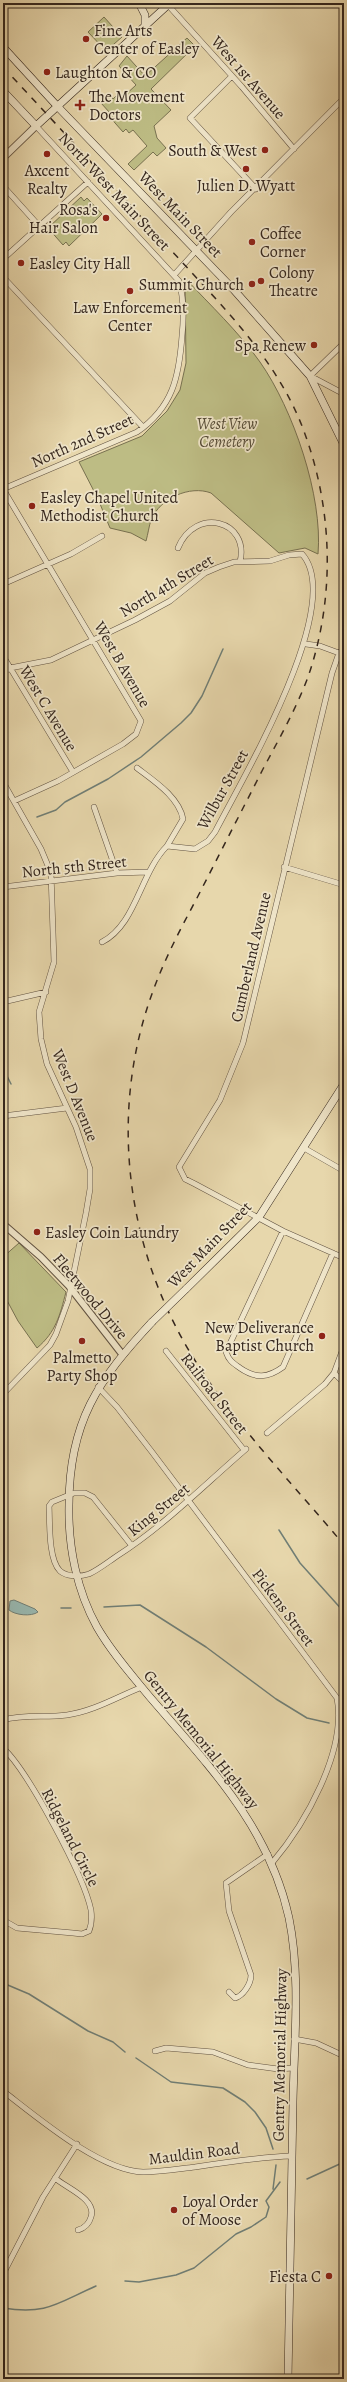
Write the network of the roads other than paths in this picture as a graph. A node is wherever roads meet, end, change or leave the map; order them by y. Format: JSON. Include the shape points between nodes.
{"nodes":[{"id":1,"x":139,"y":3,"type":"edge"},
{"id":2,"x":168,"y":4,"type":"edge"},
{"id":3,"x":145,"y":26,"type":"junction"},
{"id":4,"x":3,"y":47,"type":"edge"},
{"id":5,"x":232,"y":76,"type":"junction"},
{"id":6,"x":3,"y":91,"type":"edge"},
{"id":7,"x":344,"y":98,"type":"edge"},
{"id":8,"x":58,"y":107,"type":"junction"},
{"id":9,"x":36,"y":126,"type":"junction"},
{"id":10,"x":294,"y":150,"type":"junction"},
{"id":11,"x":3,"y":158,"type":"edge"},
{"id":12,"x":88,"y":182,"type":"junction"},
{"id":13,"x":3,"y":186,"type":"edge"},
{"id":14,"x":256,"y":189,"type":"junction"},
{"id":15,"x":40,"y":227,"type":"junction"},
{"id":16,"x":196,"y":250,"type":"junction"},
{"id":17,"x":3,"y":259,"type":"edge"},
{"id":18,"x":175,"y":274,"type":"junction"},
{"id":19,"x":3,"y":277,"type":"edge"},
{"id":20,"x":344,"y":343,"type":"edge"},
{"id":21,"x":310,"y":376,"type":"junction"},
{"id":22,"x":344,"y":394,"type":"edge"},
{"id":23,"x":144,"y":427,"type":"junction"},
{"id":24,"x":344,"y":445,"type":"edge"},
{"id":25,"x":3,"y":489,"type":"edge"},
{"id":26,"x":102,"y":536,"type":"dead end"},
{"id":27,"x":178,"y":548,"type":"dead end"},
{"id":28,"x":302,"y":554,"type":"joint"},
{"id":29,"x":240,"y":562,"type":"junction"},
{"id":30,"x":48,"y":564,"type":"junction"},
{"id":31,"x":3,"y":584,"type":"edge"},
{"id":32,"x":93,"y":639,"type":"junction"},
{"id":33,"x":306,"y":644,"type":"junction"},
{"id":34,"x":344,"y":648,"type":"edge"},
{"id":35,"x":339,"y":653,"type":"junction"},
{"id":36,"x":3,"y":656,"type":"edge"},
{"id":37,"x":10,"y":668,"type":"junction"},
{"id":38,"x":3,"y":672,"type":"edge"},
{"id":39,"x":137,"y":768,"type":"dead end"},
{"id":40,"x":73,"y":772,"type":"junction"},
{"id":41,"x":3,"y":782,"type":"edge"},
{"id":42,"x":14,"y":801,"type":"junction"},
{"id":43,"x":94,"y":807,"type":"dead end"},
{"id":44,"x":167,"y":846,"type":"junction"},
{"id":45,"x":284,"y":867,"type":"junction"},
{"id":46,"x":148,"y":872,"type":"junction"},
{"id":47,"x":117,"y":873,"type":"junction"},
{"id":48,"x":52,"y":881,"type":"junction"},
{"id":49,"x":344,"y":885,"type":"edge"},
{"id":50,"x":3,"y":887,"type":"edge"},
{"id":51,"x":102,"y":942,"type":"dead end"},
{"id":52,"x":46,"y":992,"type":"junction"},
{"id":53,"x":3,"y":1002,"type":"edge"},
{"id":54,"x":344,"y":1084,"type":"edge"},
{"id":55,"x":67,"y":1108,"type":"junction"},
{"id":56,"x":3,"y":1116,"type":"edge"},
{"id":57,"x":304,"y":1148,"type":"junction"},
{"id":58,"x":344,"y":1171,"type":"edge"},
{"id":59,"x":259,"y":1217,"type":"junction"},
{"id":60,"x":3,"y":1224,"type":"edge"},
{"id":61,"x":283,"y":1231,"type":"junction"},
{"id":62,"x":333,"y":1253,"type":"junction"},
{"id":63,"x":344,"y":1258,"type":"edge"},
{"id":64,"x":70,"y":1286,"type":"junction"},
{"id":65,"x":344,"y":1346,"type":"edge"},
{"id":66,"x":166,"y":1351,"type":"dead end"},
{"id":67,"x":122,"y":1354,"type":"junction"},
{"id":68,"x":334,"y":1372,"type":"junction"},
{"id":69,"x":344,"y":1383,"type":"edge"},
{"id":70,"x":98,"y":1387,"type":"junction"},
{"id":71,"x":3,"y":1394,"type":"edge"},
{"id":72,"x":267,"y":1433,"type":"dead end"},
{"id":73,"x":245,"y":1450,"type":"joint"},
{"id":74,"x":69,"y":1494,"type":"junction"},
{"id":75,"x":189,"y":1502,"type":"junction"},
{"id":76,"x":132,"y":1546,"type":"junction"},
{"id":77,"x":78,"y":1576,"type":"junction"},
{"id":78,"x":142,"y":1687,"type":"junction"},
{"id":79,"x":3,"y":1720,"type":"edge"},
{"id":80,"x":4,"y":1751,"type":"edge"},
{"id":81,"x":268,"y":1854,"type":"junction"},
{"id":82,"x":272,"y":1863,"type":"junction"},
{"id":83,"x":3,"y":1920,"type":"edge"},
{"id":84,"x":229,"y":1992,"type":"dead end"},
{"id":85,"x":294,"y":2039,"type":"junction"},
{"id":86,"x":155,"y":2051,"type":"dead end"},
{"id":87,"x":344,"y":2056,"type":"edge"},
{"id":88,"x":294,"y":2068,"type":"junction"},
{"id":89,"x":3,"y":2091,"type":"edge"},
{"id":90,"x":77,"y":2144,"type":"junction"},
{"id":91,"x":292,"y":2156,"type":"junction"},
{"id":92,"x":55,"y":2178,"type":"junction"},
{"id":93,"x":78,"y":2230,"type":"dead end"},
{"id":94,"x":3,"y":2274,"type":"edge"},
{"id":95,"x":288,"y":2379,"type":"edge"}],
"edges":[{"from":1,"to":3,"type":"main road","via":[[145,15]]},
{"from":2,"to":3,"type":"main road"},
{"from":2,"to":5,"type":"street","name":"West 1st Avenue"},
{"from":3,"to":8,"type":"main road"},
{"from":4,"to":8,"type":"main road","name":"West Main Street"},
{"from":5,"to":10,"type":"street","name":"West 1st Avenue"},
{"from":5,"to":14,"type":"street","via":[[190,118]]},
{"from":6,"to":9,"type":"main road"},
{"from":7,"to":10,"type":"street"},
{"from":8,"to":9,"type":"main road"},
{"from":8,"to":16,"type":"main road","name":"West Main Street"},
{"from":9,"to":11,"type":"street"},
{"from":9,"to":12,"type":"street","name":"North West Main Street"},
{"from":10,"to":14,"type":"street"},
{"from":12,"to":15,"type":"street"},
{"from":12,"to":18,"type":"street","name":"North West Main Street"},
{"from":13,"to":15,"type":"street"},
{"from":14,"to":16,"type":"street"},
{"from":15,"to":17,"type":"street"},
{"from":16,"to":18,"type":"street"},
{"from":16,"to":21,"type":"main road","name":"West Main Street"},
{"from":18,"to":23,"type":"street","name":"North 2nd Street","via":[[182,292],[184,320],[180,369],[168,400]]},
{"from":19,"to":23,"type":"street"},
{"from":20,"to":21,"type":"street"},
{"from":21,"to":22,"type":"street"},
{"from":21,"to":24,"type":"main road","name":"West Main Street"},
{"from":23,"to":25,"type":"street","name":"North 2nd Street"},
{"from":25,"to":30,"type":"street","name":"West B Avenue"},
{"from":26,"to":30,"type":"street"},
{"from":27,"to":29,"type":"street","via":[[188,531],[196,525],[212,521],[230,529],[236,537],[241,545]]},
{"from":28,"to":29,"type":"street","name":"North 4th Street","via":[[270,561]]},
{"from":28,"to":33,"type":"street","name":"Wilbur Street","via":[[308,560],[313,573],[314,594]]},
{"from":29,"to":32,"type":"street","name":"North 4th Street","via":[[205,573],[170,601]]},
{"from":30,"to":31,"type":"street"},
{"from":30,"to":32,"type":"street","name":"West B Avenue"},
{"from":32,"to":37,"type":"street","name":"North 4th Street","via":[[51,660]]},
{"from":32,"to":40,"type":"street","name":"West B Avenue","via":[[140,721],[140,726],[136,734],[123,744]]},
{"from":33,"to":35,"type":"street"},
{"from":33,"to":44,"type":"street","name":"Wilbur Street","via":[[281,709],[215,832],[208,841],[195,849]]},
{"from":34,"to":35,"type":"street","name":"Cumberland Avenue"},
{"from":35,"to":45,"type":"street","name":"Cumberland Avenue"},
{"from":36,"to":37,"type":"street","name":"West C Avenue"},
{"from":37,"to":38,"type":"street","name":"North 4th Street"},
{"from":37,"to":40,"type":"street","name":"West C Avenue"},
{"from":39,"to":44,"type":"street","via":[[167,793],[182,812],[183,819]]},
{"from":40,"to":42,"type":"street","name":"West B Avenue"},
{"from":41,"to":42,"type":"street","name":"West D Avenue"},
{"from":42,"to":48,"type":"street","name":"West D Avenue","via":[[41,849]]},
{"from":43,"to":47,"type":"street"},
{"from":44,"to":46,"type":"street","via":[[156,857]]},
{"from":45,"to":49,"type":"street"},
{"from":45,"to":59,"type":"street","name":"Cumberland Avenue","via":[[238,1061],[220,1100],[179,1167],[185,1179]]},
{"from":46,"to":47,"type":"street","name":"North 5th Street"},
{"from":46,"to":51,"type":"street","via":[[128,915],[113,937]]},
{"from":47,"to":48,"type":"street","name":"North 5th Street"},
{"from":48,"to":50,"type":"street","name":"North 5th Street"},
{"from":48,"to":52,"type":"street","name":"West D Avenue","via":[[54,962]]},
{"from":52,"to":53,"type":"street"},
{"from":52,"to":55,"type":"street","name":"West D Avenue","via":[[39,1012],[40,1039],[46,1064]]},
{"from":54,"to":57,"type":"main road","name":"West Main Street"},
{"from":55,"to":56,"type":"street"},
{"from":55,"to":64,"type":"street","name":"West D Avenue","via":[[90,1169],[87,1207]]},
{"from":57,"to":58,"type":"street"},
{"from":57,"to":59,"type":"main road","name":"West Main Street"},
{"from":59,"to":61,"type":"street"},
{"from":59,"to":67,"type":"main road","name":"West Main Street","bridge":true},
{"from":60,"to":64,"type":"street","name":"Fleetwood Drive"},
{"from":61,"to":62,"type":"street"},
{"from":61,"to":62,"type":"street","via":[[226,1352],[229,1360],[247,1373],[264,1377],[283,1367]]},
{"from":62,"to":63,"type":"street"},
{"from":64,"to":67,"type":"street","name":"Fleetwood Drive"},
{"from":64,"to":71,"type":"street","name":"West D Avenue","via":[[68,1301],[50,1345]]},
{"from":65,"to":68,"type":"street"},
{"from":66,"to":73,"type":"street","name":"Railroad Street"},
{"from":67,"to":70,"type":"main road","name":"Gentry Memorial Highway"},
{"from":68,"to":69,"type":"street"},
{"from":68,"to":72,"type":"street","via":[[325,1384]]},
{"from":70,"to":74,"type":"main road","name":"Gentry Memorial Highway","via":[[85,1413],[74,1453]]},
{"from":70,"to":75,"type":"street","name":"Pickens Street","via":[[117,1407]]},
{"from":73,"to":75,"type":"street","name":"King Street"},
{"from":74,"to":76,"type":"street","via":[[85,1493],[93,1497]]},
{"from":74,"to":77,"type":"main road","name":"Gentry Memorial Highway","via":[[71,1542]]},
{"from":74,"to":77,"type":"street","via":[[49,1506],[50,1537],[54,1562],[59,1570]]},
{"from":75,"to":76,"type":"street","name":"King Street"},
{"from":75,"to":82,"type":"street","name":"Pickens Street","via":[[337,1698],[340,1713],[338,1732],[324,1777],[308,1812]]},
{"from":76,"to":77,"type":"street","name":"King Street","via":[[89,1574]]},
{"from":77,"to":78,"type":"main road","name":"Gentry Memorial Highway","via":[[97,1627],[112,1651]]},
{"from":78,"to":79,"type":"street","via":[[86,1711],[67,1715],[12,1717]]},
{"from":78,"to":81,"type":"main road","name":"Gentry Memorial Highway","via":[[234,1798],[252,1823]]},
{"from":80,"to":83,"type":"street","name":"Ridgeland Circle","via":[[34,1791],[84,1888],[92,1923],[89,1931],[77,1934],[16,1928]]},
{"from":81,"to":82,"type":"main road","name":"Gentry Memorial Highway"},
{"from":81,"to":84,"type":"street","via":[[226,1883],[229,1911],[251,1975],[240,1996],[235,1998]]},
{"from":82,"to":85,"type":"main road","name":"Gentry Memorial Highway","via":[[281,1887],[291,1932],[294,1958]]},
{"from":85,"to":87,"type":"street","via":[[316,2044]]},
{"from":85,"to":88,"type":"main road","name":"Gentry Memorial Highway"},
{"from":86,"to":88,"type":"street","via":[[173,2048],[213,2052],[248,2065],[278,2069]]},
{"from":88,"to":91,"type":"main road","name":"Gentry Memorial Highway"},
{"from":89,"to":90,"type":"street","name":"Mauldin Road"},
{"from":90,"to":91,"type":"street","name":"Mauldin Road","via":[[108,2163],[143,2172]]},
{"from":90,"to":92,"type":"street"},
{"from":91,"to":95,"type":"main road","name":"Gentry Memorial Highway"},
{"from":92,"to":93,"type":"street","via":[[84,2198],[89,2205],[92,2215],[88,2224]]},
{"from":92,"to":94,"type":"street"}]}
